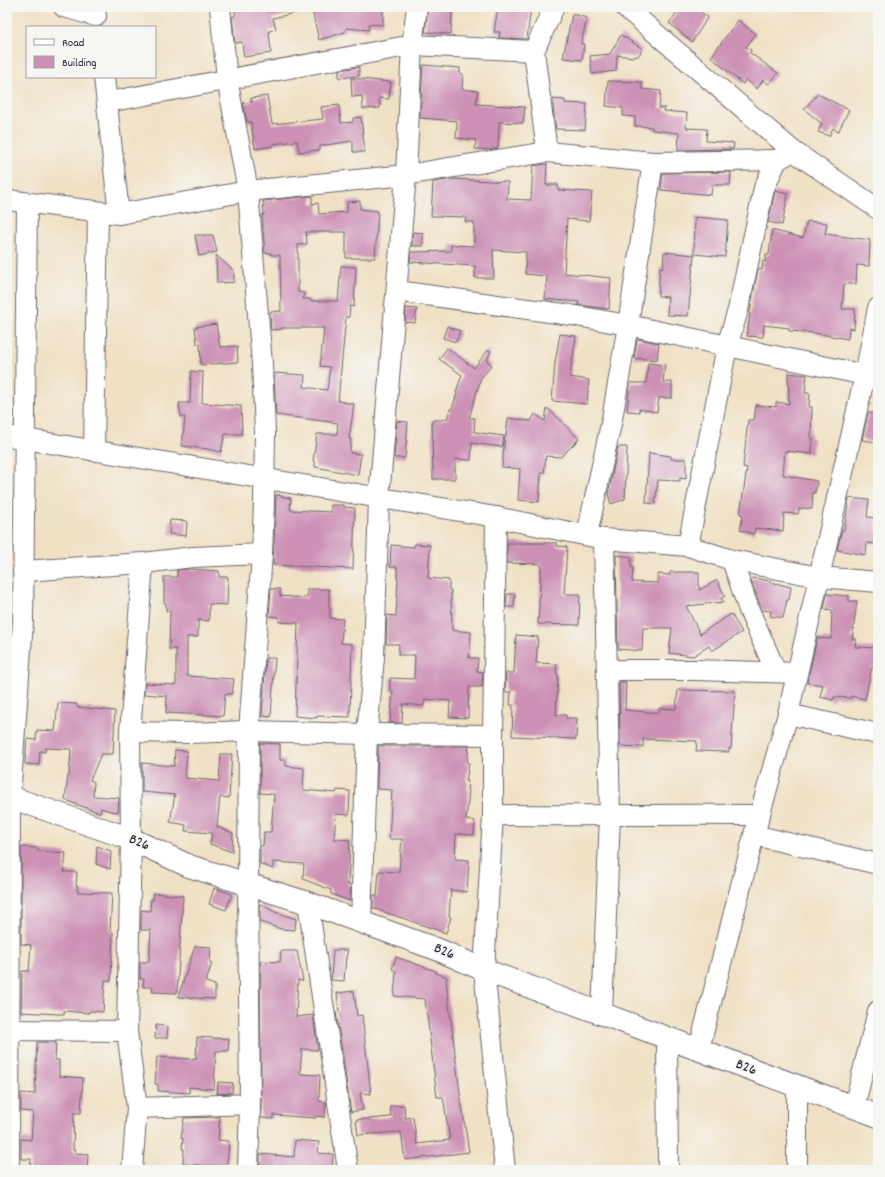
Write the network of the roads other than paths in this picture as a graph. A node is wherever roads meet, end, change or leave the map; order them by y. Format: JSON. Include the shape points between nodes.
{"nodes":[{"id":1,"x":64,"y":7,"type":"edge"},
{"id":2,"x":220,"y":7,"type":"edge"},
{"id":3,"x":417,"y":7,"type":"edge"},
{"id":4,"x":554,"y":7,"type":"edge"},
{"id":5,"x":624,"y":7,"type":"edge"},
{"id":6,"x":96,"y":17,"type":"edge"},
{"id":7,"x":412,"y":45,"type":"junction"},
{"id":8,"x":534,"y":51,"type":"junction"},
{"id":9,"x":104,"y":78,"type":"edge"},
{"id":10,"x":227,"y":79,"type":"junction"},
{"id":11,"x":108,"y":102,"type":"junction"},
{"id":12,"x":547,"y":152,"type":"junction"},
{"id":13,"x":785,"y":156,"type":"junction"},
{"id":14,"x":653,"y":162,"type":"junction"},
{"id":15,"x":406,"y":175,"type":"junction"},
{"id":16,"x":248,"y":191,"type":"junction"},
{"id":17,"x":7,"y":200,"type":"edge"},
{"id":18,"x":27,"y":203,"type":"junction"},
{"id":19,"x":878,"y":209,"type":"edge"},
{"id":20,"x":98,"y":212,"type":"junction"},
{"id":21,"x":119,"y":214,"type":"junction"},
{"id":22,"x":397,"y":291,"type":"junction"},
{"id":23,"x":878,"y":308,"type":"edge"},
{"id":24,"x":628,"y":325,"type":"junction"},
{"id":25,"x":727,"y":346,"type":"junction"},
{"id":26,"x":865,"y":375,"type":"junction"},
{"id":27,"x":16,"y":437,"type":"edge"},
{"id":28,"x":94,"y":451,"type":"junction"},
{"id":29,"x":264,"y":478,"type":"junction"},
{"id":30,"x":379,"y":498,"type":"junction"},
{"id":31,"x":496,"y":517,"type":"junction"},
{"id":32,"x":596,"y":537,"type":"junction"},
{"id":33,"x":688,"y":546,"type":"junction"},
{"id":34,"x":262,"y":554,"type":"junction"},
{"id":35,"x":732,"y":560,"type":"junction"},
{"id":36,"x":143,"y":563,"type":"junction"},
{"id":37,"x":23,"y":571,"type":"junction"},
{"id":38,"x":819,"y":577,"type":"junction"},
{"id":39,"x":878,"y":582,"type":"edge"},
{"id":40,"x":15,"y":622,"type":"edge"},
{"id":41,"x":607,"y":670,"type":"junction"},
{"id":42,"x":776,"y":672,"type":"junction"},
{"id":43,"x":796,"y":673,"type":"junction"},
{"id":44,"x":788,"y":714,"type":"junction"},
{"id":45,"x":130,"y":732,"type":"junction"},
{"id":46,"x":249,"y":732,"type":"junction"},
{"id":47,"x":368,"y":734,"type":"junction"},
{"id":48,"x":878,"y":734,"type":"edge"},
{"id":49,"x":493,"y":735,"type":"junction"},
{"id":50,"x":9,"y":797,"type":"edge"},
{"id":51,"x":760,"y":814,"type":"junction"},
{"id":52,"x":493,"y":815,"type":"junction"},
{"id":53,"x":610,"y":816,"type":"junction"},
{"id":54,"x":754,"y":834,"type":"junction"},
{"id":55,"x":130,"y":839,"type":"junction"},
{"id":56,"x":8,"y":842,"type":"edge"},
{"id":57,"x":878,"y":864,"type":"edge"},
{"id":58,"x":248,"y":884,"type":"junction"},
{"id":59,"x":308,"y":903,"type":"junction"},
{"id":60,"x":361,"y":922,"type":"junction"},
{"id":61,"x":484,"y":970,"type":"junction"},
{"id":62,"x":878,"y":1011,"type":"edge"},
{"id":63,"x":602,"y":1013,"type":"junction"},
{"id":64,"x":8,"y":1030,"type":"edge"},
{"id":65,"x":127,"y":1031,"type":"junction"},
{"id":66,"x":668,"y":1038,"type":"junction"},
{"id":67,"x":699,"y":1049,"type":"junction"},
{"id":68,"x":797,"y":1087,"type":"junction"},
{"id":69,"x":250,"y":1104,"type":"junction"},
{"id":70,"x":854,"y":1107,"type":"junction"},
{"id":71,"x":137,"y":1108,"type":"junction"},
{"id":72,"x":878,"y":1116,"type":"edge"},
{"id":73,"x":9,"y":1170,"type":"edge"},
{"id":74,"x":132,"y":1170,"type":"edge"},
{"id":75,"x":248,"y":1170,"type":"edge"},
{"id":76,"x":348,"y":1170,"type":"edge"},
{"id":77,"x":505,"y":1170,"type":"edge"},
{"id":78,"x":668,"y":1170,"type":"edge"},
{"id":79,"x":797,"y":1170,"type":"edge"}],
"edges":[{"from":1,"to":6,"type":"street"},
{"from":2,"to":10,"type":"street"},
{"from":3,"to":7,"type":"street"},
{"from":4,"to":8,"type":"street"},
{"from":5,"to":13,"type":"street"},
{"from":7,"to":8,"type":"street"},
{"from":7,"to":10,"type":"street"},
{"from":7,"to":15,"type":"street"},
{"from":8,"to":12,"type":"street"},
{"from":9,"to":11,"type":"street"},
{"from":10,"to":11,"type":"street"},
{"from":10,"to":16,"type":"street"},
{"from":11,"to":21,"type":"street"},
{"from":12,"to":14,"type":"street"},
{"from":12,"to":15,"type":"street"},
{"from":13,"to":14,"type":"street"},
{"from":13,"to":19,"type":"street"},
{"from":13,"to":25,"type":"street","via":[[764,188],[738,310]]},
{"from":14,"to":24,"type":"street"},
{"from":15,"to":16,"type":"street"},
{"from":15,"to":22,"type":"street"},
{"from":16,"to":21,"type":"street"},
{"from":16,"to":29,"type":"street","via":[[262,364]]},
{"from":17,"to":18,"type":"street"},
{"from":18,"to":20,"type":"street"},
{"from":18,"to":27,"type":"street"},
{"from":20,"to":21,"type":"street"},
{"from":20,"to":28,"type":"street"},
{"from":22,"to":24,"type":"street"},
{"from":22,"to":30,"type":"street"},
{"from":23,"to":26,"type":"street"},
{"from":24,"to":25,"type":"street"},
{"from":24,"to":32,"type":"street"},
{"from":25,"to":26,"type":"street"},
{"from":25,"to":33,"type":"street"},
{"from":26,"to":38,"type":"street"},
{"from":27,"to":28,"type":"street"},
{"from":27,"to":37,"type":"street"},
{"from":28,"to":29,"type":"street"},
{"from":29,"to":30,"type":"street"},
{"from":29,"to":34,"type":"street"},
{"from":30,"to":31,"type":"street"},
{"from":30,"to":47,"type":"street","via":[[374,656]]},
{"from":31,"to":32,"type":"street"},
{"from":31,"to":49,"type":"street"},
{"from":32,"to":33,"type":"street"},
{"from":32,"to":41,"type":"street"},
{"from":33,"to":35,"type":"street"},
{"from":34,"to":36,"type":"street","via":[[193,557]]},
{"from":34,"to":46,"type":"street"},
{"from":35,"to":38,"type":"street"},
{"from":35,"to":42,"type":"street","via":[[749,610]]},
{"from":36,"to":37,"type":"street"},
{"from":36,"to":45,"type":"street"},
{"from":37,"to":40,"type":"street"},
{"from":38,"to":39,"type":"street"},
{"from":38,"to":43,"type":"street"},
{"from":40,"to":50,"type":"street"},
{"from":41,"to":42,"type":"street"},
{"from":41,"to":53,"type":"street"},
{"from":42,"to":43,"type":"street"},
{"from":43,"to":44,"type":"street"},
{"from":44,"to":48,"type":"street"},
{"from":44,"to":51,"type":"street"},
{"from":45,"to":46,"type":"street"},
{"from":45,"to":55,"type":"street"},
{"from":46,"to":47,"type":"street"},
{"from":46,"to":58,"type":"street"},
{"from":47,"to":49,"type":"street"},
{"from":47,"to":60,"type":"street"},
{"from":49,"to":52,"type":"street"},
{"from":50,"to":55,"type":"highway","name":"B26"},
{"from":50,"to":56,"type":"street"},
{"from":51,"to":53,"type":"street"},
{"from":51,"to":54,"type":"street"},
{"from":52,"to":53,"type":"street"},
{"from":52,"to":61,"type":"street"},
{"from":53,"to":63,"type":"street"},
{"from":54,"to":57,"type":"street"},
{"from":54,"to":67,"type":"street"},
{"from":55,"to":58,"type":"highway","name":"B26","via":[[189,866]]},
{"from":55,"to":65,"type":"street"},
{"from":56,"to":64,"type":"street"},
{"from":58,"to":59,"type":"highway","name":"B26"},
{"from":58,"to":69,"type":"street"},
{"from":59,"to":60,"type":"highway","name":"B26"},
{"from":59,"to":76,"type":"street"},
{"from":60,"to":61,"type":"highway","name":"B26","via":[[439,950]]},
{"from":61,"to":63,"type":"highway","name":"B26"},
{"from":61,"to":77,"type":"street"},
{"from":62,"to":70,"type":"street"},
{"from":63,"to":66,"type":"highway","name":"B26"},
{"from":64,"to":65,"type":"street"},
{"from":64,"to":73,"type":"street"},
{"from":65,"to":71,"type":"street"},
{"from":66,"to":67,"type":"highway","name":"B26"},
{"from":66,"to":78,"type":"street"},
{"from":67,"to":68,"type":"highway","name":"B26"},
{"from":68,"to":70,"type":"highway","name":"B26"},
{"from":68,"to":79,"type":"street"},
{"from":69,"to":71,"type":"street"},
{"from":69,"to":75,"type":"street"},
{"from":70,"to":72,"type":"highway","name":"B26"},
{"from":71,"to":74,"type":"street"}]}
